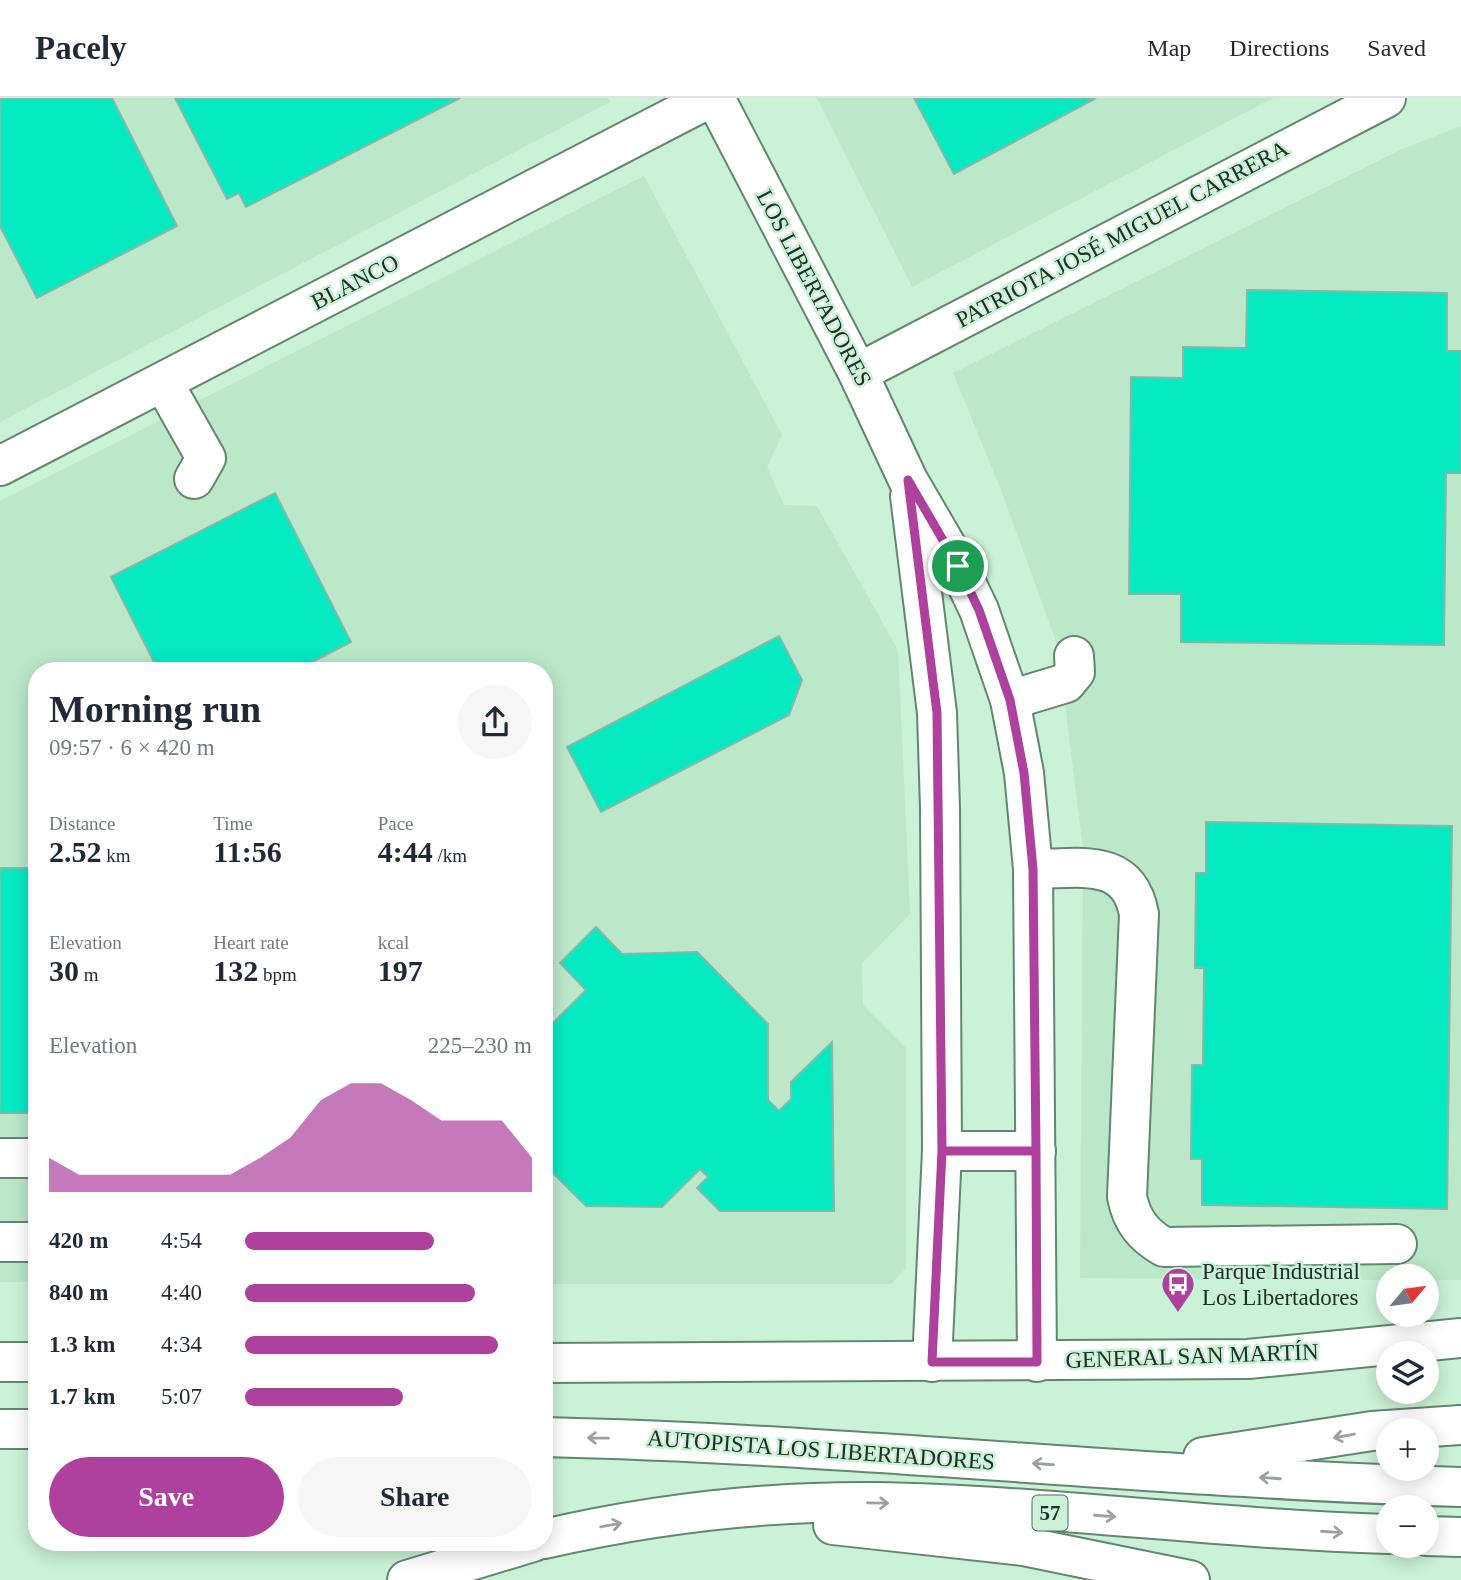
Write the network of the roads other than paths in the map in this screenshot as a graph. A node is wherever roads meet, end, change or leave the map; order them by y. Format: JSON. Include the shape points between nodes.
{"nodes":[{"id":1,"x":712,"y":98,"type":"edge"},
{"id":2,"x":1386,"y":98,"type":"edge"},
{"id":3,"x":1328,"y":111,"type":"edge"},
{"id":4,"x":858,"y":373,"type":"junction"},
{"id":5,"x":163,"y":382,"type":"junction"},
{"id":6,"x":0,"y":466,"type":"edge"},
{"id":7,"x":194,"y":479,"type":"dead end"},
{"id":8,"x":908,"y":480,"type":"junction"},
{"id":9,"x":1074,"y":656,"type":"dead end"},
{"id":10,"x":1010,"y":700,"type":"junction"},
{"id":11,"x":1033,"y":869,"type":"junction"},
{"id":12,"x":942,"y":1151,"type":"junction"},
{"id":13,"x":1036,"y":1151,"type":"junction"},
{"id":14,"x":0,"y":1158,"type":"edge"},
{"id":15,"x":28,"y":1158,"type":"edge"},
{"id":16,"x":0,"y":1242,"type":"edge"},
{"id":17,"x":28,"y":1242,"type":"edge"},
{"id":18,"x":1397,"y":1244,"type":"dead end"},
{"id":19,"x":1461,"y":1338,"type":"edge"},
{"id":20,"x":0,"y":1362,"type":"edge"},
{"id":21,"x":28,"y":1362,"type":"edge"},
{"id":22,"x":932,"y":1362,"type":"junction"},
{"id":23,"x":1037,"y":1362,"type":"junction"},
{"id":24,"x":553,"y":1363,"type":"edge"},
{"id":25,"x":1461,"y":1425,"type":"edge"},
{"id":26,"x":0,"y":1429,"type":"edge"},
{"id":27,"x":28,"y":1429,"type":"edge"},
{"id":28,"x":553,"y":1437,"type":"edge"},
{"id":29,"x":1097,"y":1468,"type":"junction"},
{"id":30,"x":1461,"y":1487,"type":"edge"},
{"id":31,"x":656,"y":1517,"type":"junction"},
{"id":32,"x":1376,"y":1533,"type":"edge"},
{"id":33,"x":1439,"y":1536,"type":"edge"},
{"id":34,"x":553,"y":1537,"type":"edge"},
{"id":35,"x":1461,"y":1537,"type":"edge"},
{"id":36,"x":503,"y":1551,"type":"edge"},
{"id":37,"x":407,"y":1580,"type":"edge"},
{"id":38,"x":1190,"y":1580,"type":"edge"}],
"edges":[{"from":1,"to":4,"type":"main road","name":"LOS LIBERTADORES"},
{"from":1,"to":5,"type":"main road","name":"BLANCO"},
{"from":2,"to":3,"type":"main road","name":"PATRIOTA JOSÉ MIGUEL CARRERA"},
{"from":3,"to":4,"type":"main road","name":"PATRIOTA JOSÉ MIGUEL CARRERA"},
{"from":4,"to":8,"type":"main road","name":"LOS LIBERTADORES"},
{"from":5,"to":6,"type":"main road","name":"BLANCO"},
{"from":5,"to":7,"type":"main road","via":[[206,458]]},
{"from":8,"to":10,"type":"main road","name":"LOS LIBERTADORES","via":[[979,610]]},
{"from":8,"to":12,"type":"main road","name":"LOS LIBERTADORES","via":[[937,713]]},
{"from":9,"to":10,"type":"main road","via":[[1075,672],[1066,683]]},
{"from":10,"to":11,"type":"main road","name":"LOS LIBERTADORES","via":[[1024,773]]},
{"from":11,"to":13,"type":"main road","name":"LOS LIBERTADORES"},
{"from":11,"to":18,"type":"main road","via":[[1106,869],[1124,881],[1136,899],[1127,1197],[1137,1226],[1164,1247]]},
{"from":12,"to":13,"type":"main road"},
{"from":12,"to":22,"type":"main road","name":"LOS LIBERTADORES"},
{"from":13,"to":23,"type":"main road","name":"LOS LIBERTADORES"},
{"from":14,"to":15,"type":"main road"},
{"from":16,"to":17,"type":"main road"},
{"from":19,"to":23,"type":"main road","name":"GENERAL SAN MARTÍN","via":[[1248,1359]]},
{"from":20,"to":21,"type":"main road"},
{"from":22,"to":23,"type":"main road","name":"GENERAL SAN MARTÍN"},
{"from":22,"to":24,"type":"main road","name":"GENERAL SAN MARTÍN"},
{"from":25,"to":29,"type":"main road","name":"AUTOPISTA LOS LIBERTADORES","number":"57","one_way":true,"via":[[1372,1431],[1264,1450]]},
{"from":26,"to":27,"type":"main road"},
{"from":29,"to":28,"type":"main road","name":"AUTOPISTA LOS LIBERTADORES","number":"57","one_way":true,"via":[[759,1443]]},
{"from":30,"to":29,"type":"main road","name":"AUTOPISTA LOS LIBERTADORES","number":"57","one_way":true},
{"from":31,"to":32,"type":"main road","name":"AUTOPISTA LOS LIBERTADORES","number":"57","one_way":true,"via":[[766,1505],[874,1502]]},
{"from":34,"to":31,"type":"main road","name":"AUTOPISTA LOS LIBERTADORES","number":"57","one_way":true},
{"from":31,"to":38,"type":"main road","name":"AUTOPISTA LOS LIBERTADORES","number":"57","via":[[803,1522],[974,1538]]},
{"from":33,"to":35,"type":"main road"},
{"from":36,"to":37,"type":"main road"}]}
